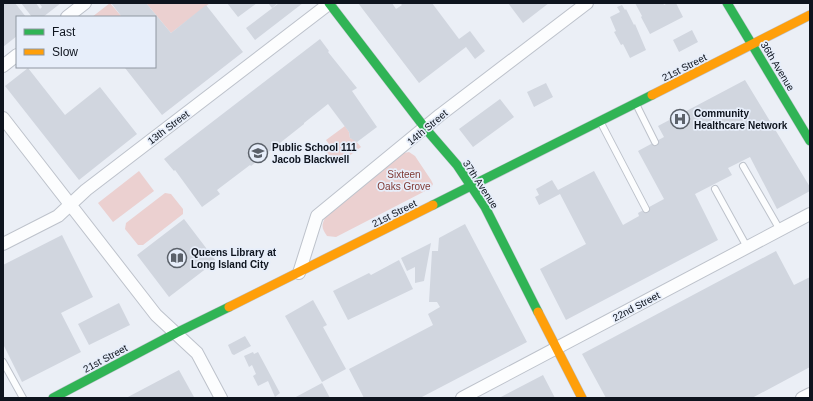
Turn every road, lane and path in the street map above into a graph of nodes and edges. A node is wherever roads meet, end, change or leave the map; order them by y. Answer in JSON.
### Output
{"nodes":[{"id":1,"x":85,"y":3,"type":"edge"},
{"id":2,"x":329,"y":3,"type":"edge"},
{"id":3,"x":587,"y":3,"type":"edge"},
{"id":4,"x":727,"y":3,"type":"edge"},
{"id":5,"x":810,"y":15,"type":"edge"},
{"id":6,"x":68,"y":16,"type":"edge"},
{"id":7,"x":752,"y":45,"type":"junction"},
{"id":8,"x":16,"y":56,"type":"edge"},
{"id":9,"x":3,"y":66,"type":"edge"},
{"id":10,"x":636,"y":104,"type":"junction"},
{"id":11,"x":3,"y":118,"type":"edge"},
{"id":12,"x":600,"y":122,"type":"junction"},
{"id":13,"x":425,"y":128,"type":"junction"},
{"id":14,"x":810,"y":140,"type":"edge"},
{"id":15,"x":655,"y":142,"type":"dead end"},
{"id":16,"x":743,"y":166,"type":"dead end"},
{"id":17,"x":471,"y":186,"type":"junction"},
{"id":18,"x":715,"y":189,"type":"dead end"},
{"id":19,"x":70,"y":205,"type":"junction"},
{"id":20,"x":646,"y":209,"type":"dead end"},
{"id":21,"x":810,"y":214,"type":"edge"},
{"id":22,"x":780,"y":230,"type":"junction"},
{"id":23,"x":3,"y":244,"type":"edge"},
{"id":24,"x":747,"y":247,"type":"junction"},
{"id":25,"x":299,"y":273,"type":"junction"},
{"id":26,"x":176,"y":334,"type":"junction"},
{"id":27,"x":556,"y":348,"type":"junction"},
{"id":28,"x":3,"y":362,"type":"edge"},
{"id":29,"x":810,"y":394,"type":"edge"},
{"id":30,"x":23,"y":398,"type":"edge"},
{"id":31,"x":52,"y":398,"type":"edge"},
{"id":32,"x":221,"y":398,"type":"edge"},
{"id":33,"x":462,"y":398,"type":"edge"},
{"id":34,"x":582,"y":398,"type":"edge"},
{"id":35,"x":802,"y":398,"type":"edge"}],
"edges":[{"from":1,"to":6,"type":"street"},
{"from":2,"to":13,"type":"main road","name":"37th Avenue"},
{"from":2,"to":19,"type":"street","name":"13th Street"},
{"from":3,"to":13,"type":"street","name":"14th Street"},
{"from":4,"to":7,"type":"main road","name":"36th Avenue"},
{"from":5,"to":7,"type":"main road","name":"21st Street"},
{"from":7,"to":10,"type":"main road","name":"21st Street"},
{"from":7,"to":14,"type":"main road","name":"36th Avenue"},
{"from":8,"to":9,"type":"street"},
{"from":10,"to":12,"type":"main road","name":"21st Street"},
{"from":10,"to":15,"type":"lane"},
{"from":11,"to":19,"type":"street"},
{"from":12,"to":17,"type":"main road","name":"21st Street"},
{"from":12,"to":20,"type":"lane"},
{"from":13,"to":17,"type":"main road","name":"37th Avenue"},
{"from":13,"to":25,"type":"street","name":"14th Street"},
{"from":16,"to":22,"type":"lane"},
{"from":17,"to":25,"type":"main road","name":"21st Street"},
{"from":17,"to":27,"type":"main road","name":"37th Avenue"},
{"from":18,"to":24,"type":"lane"},
{"from":19,"to":23,"type":"street","name":"13th Street"},
{"from":19,"to":26,"type":"street"},
{"from":21,"to":22,"type":"street","name":"22nd Street"},
{"from":22,"to":24,"type":"street","name":"22nd Street"},
{"from":24,"to":27,"type":"street","name":"22nd Street"},
{"from":25,"to":26,"type":"main road","name":"21st Street"},
{"from":26,"to":31,"type":"main road","name":"21st Street"},
{"from":26,"to":32,"type":"street"},
{"from":27,"to":33,"type":"street","name":"22nd Street"},
{"from":27,"to":34,"type":"main road","name":"37th Avenue"},
{"from":28,"to":30,"type":"lane"},
{"from":29,"to":35,"type":"street"}]}
